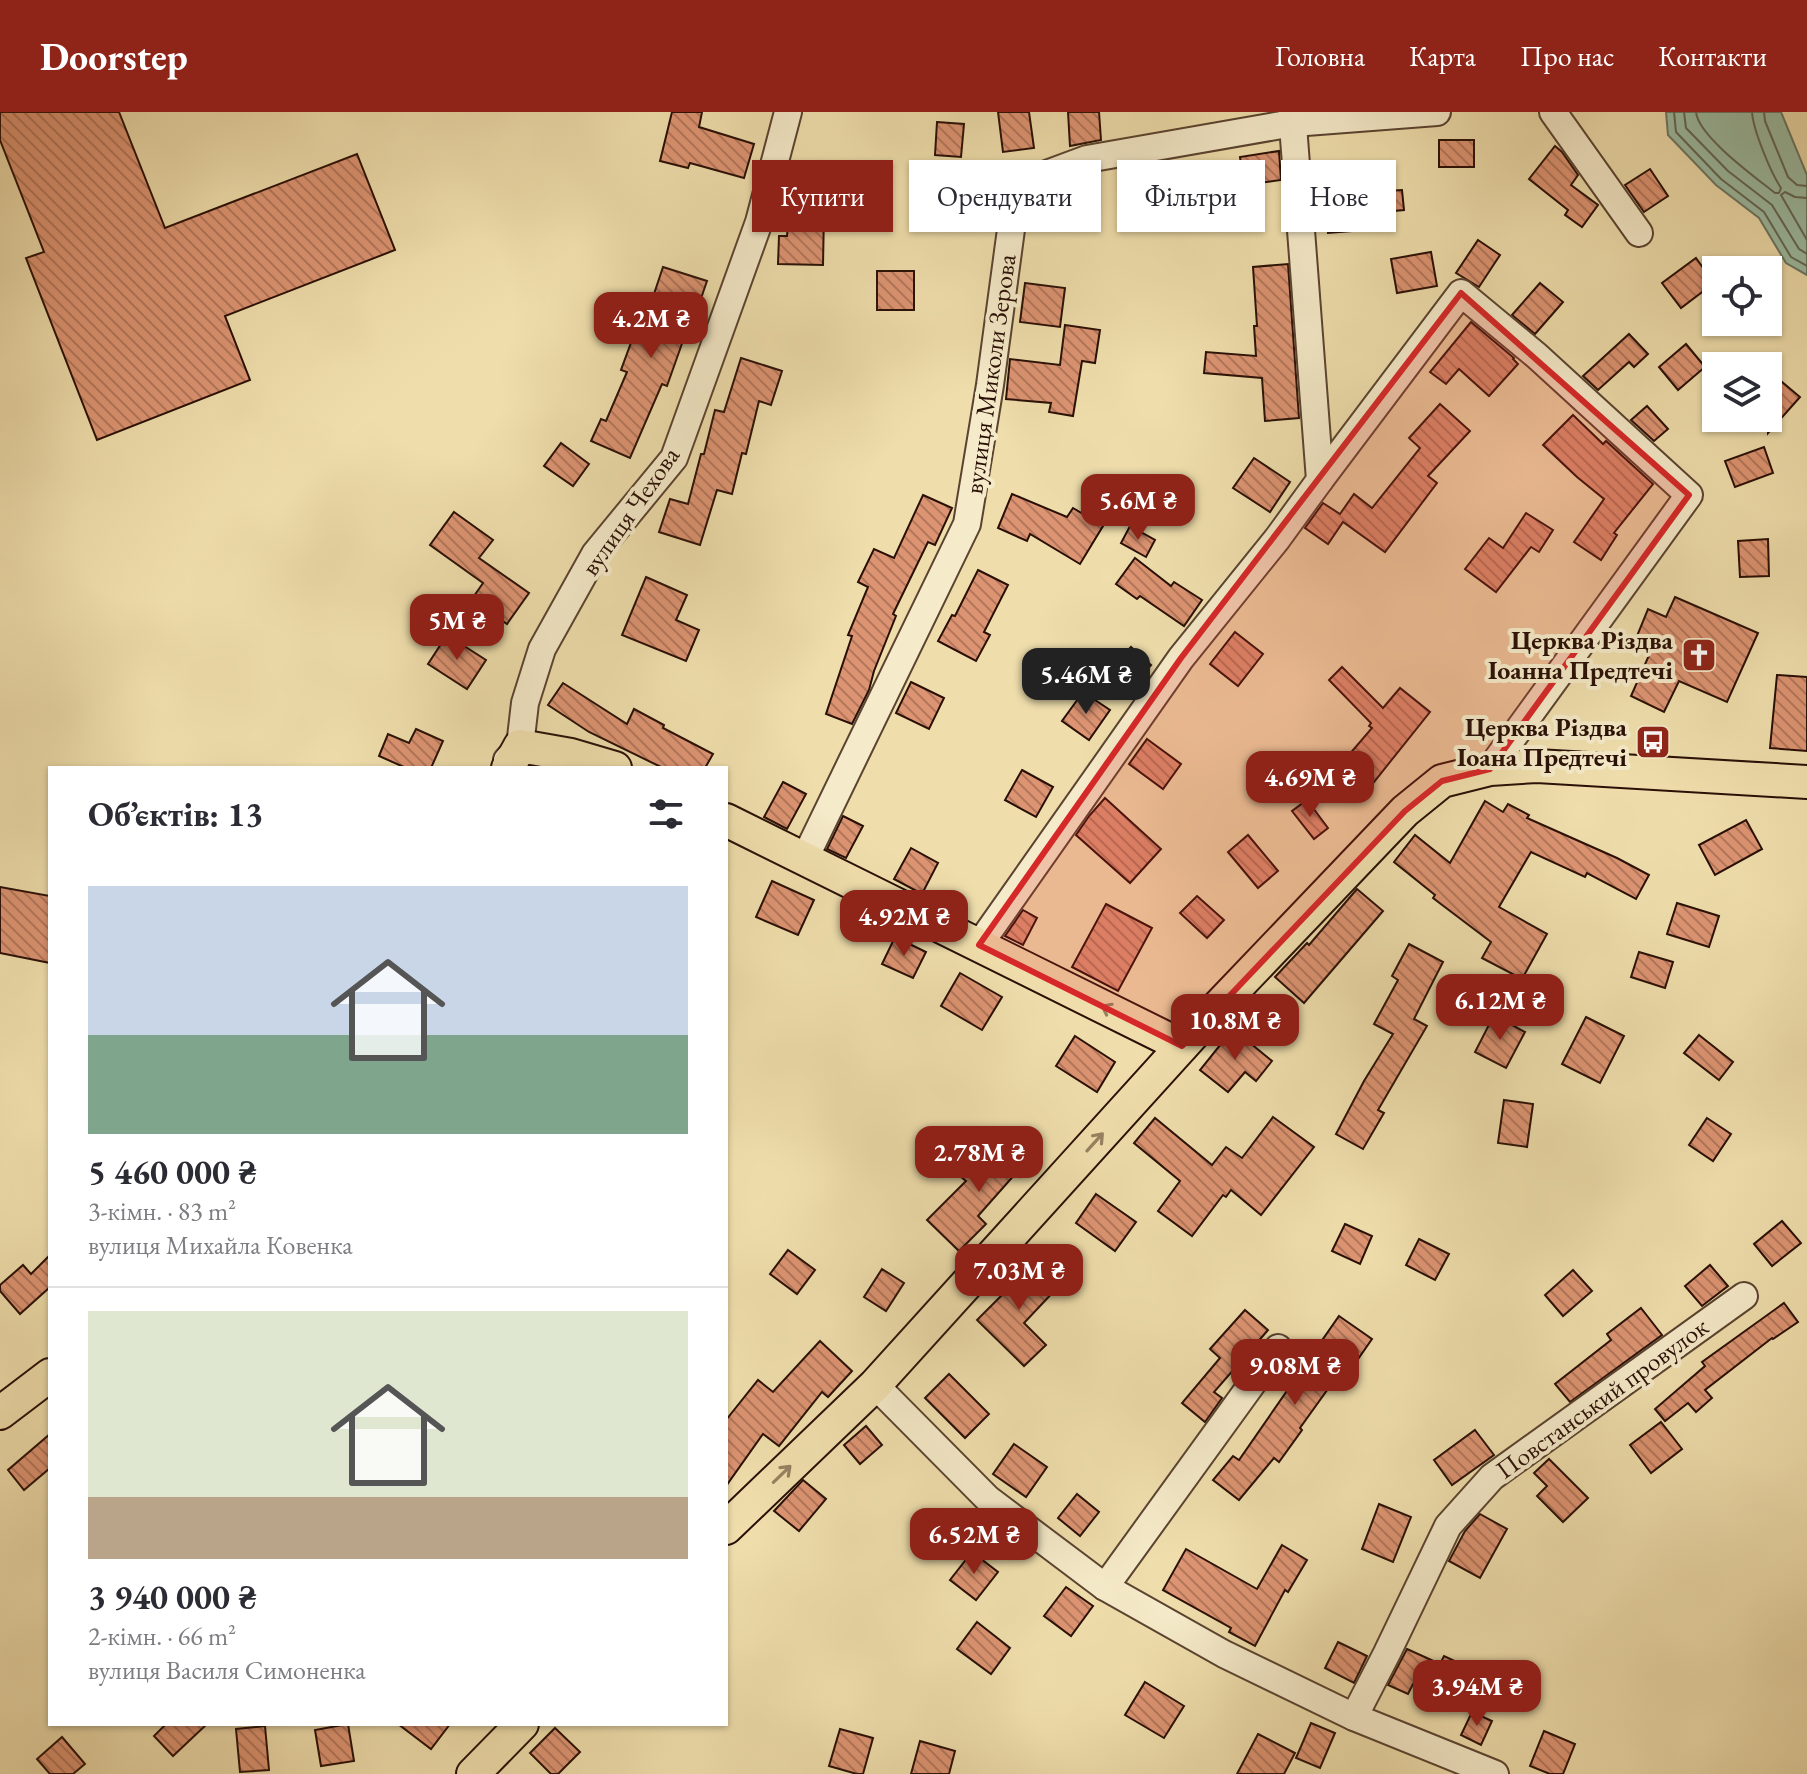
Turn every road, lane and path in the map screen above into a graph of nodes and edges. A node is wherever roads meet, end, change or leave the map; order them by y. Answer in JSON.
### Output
{"nodes":[{"id":1,"x":788,"y":112,"type":"edge"},
{"id":2,"x":1437,"y":112,"type":"edge"},
{"id":3,"x":1553,"y":112,"type":"edge"},
{"id":4,"x":1292,"y":117,"type":"edge"},
{"id":5,"x":1639,"y":233,"type":"dead end"},
{"id":6,"x":1320,"y":480,"type":"junction"},
{"id":7,"x":509,"y":761,"type":"edge"},
{"id":8,"x":608,"y":766,"type":"edge"},
{"id":9,"x":1490,"y":769,"type":"junction"},
{"id":10,"x":1807,"y":782,"type":"edge"},
{"id":11,"x":728,"y":821,"type":"edge"},
{"id":12,"x":805,"y":858,"type":"junction"},
{"id":13,"x":979,"y":945,"type":"junction"},
{"id":14,"x":1182,"y":1046,"type":"junction"},
{"id":15,"x":1744,"y":1296,"type":"dead end"},
{"id":16,"x":1278,"y":1348,"type":"dead end"},
{"id":17,"x":45,"y":1373,"type":"edge"},
{"id":18,"x":875,"y":1385,"type":"junction"},
{"id":19,"x":0,"y":1391,"type":"edge"},
{"id":20,"x":0,"y":1413,"type":"edge"},
{"id":21,"x":728,"y":1526,"type":"edge"},
{"id":22,"x":1105,"y":1587,"type":"junction"},
{"id":23,"x":1354,"y":1717,"type":"junction"},
{"id":24,"x":520,"y":1726,"type":"edge"},
{"id":25,"x":473,"y":1774,"type":"edge"},
{"id":26,"x":1495,"y":1774,"type":"edge"}],
"edges":[{"from":1,"to":7,"type":"street","name":"вулиця Чехова"},
{"from":2,"to":4,"type":"street","name":"вулиця Миколи Зерова"},
{"from":3,"to":5,"type":"street"},
{"from":4,"to":6,"type":"street"},
{"from":4,"to":12,"type":"street","name":"вулиця Миколи Зерова"},
{"from":6,"to":9,"type":"street"},
{"from":6,"to":13,"type":"street"},
{"from":7,"to":8,"type":"main road"},
{"from":9,"to":10,"type":"main road"},
{"from":9,"to":14,"type":"main road"},
{"from":11,"to":12,"type":"main road"},
{"from":12,"to":13,"type":"main road"},
{"from":14,"to":13,"type":"main road","one_way":true},
{"from":18,"to":14,"type":"main road","one_way":true},
{"from":15,"to":23,"type":"street","name":"Повстанський провулок"},
{"from":16,"to":22,"type":"street"},
{"from":17,"to":19,"type":"street"},
{"from":17,"to":20,"type":"main road"},
{"from":21,"to":18,"type":"main road","one_way":true},
{"from":18,"to":22,"type":"street"},
{"from":22,"to":23,"type":"street"},
{"from":23,"to":26,"type":"street"},
{"from":24,"to":25,"type":"main road"}]}
